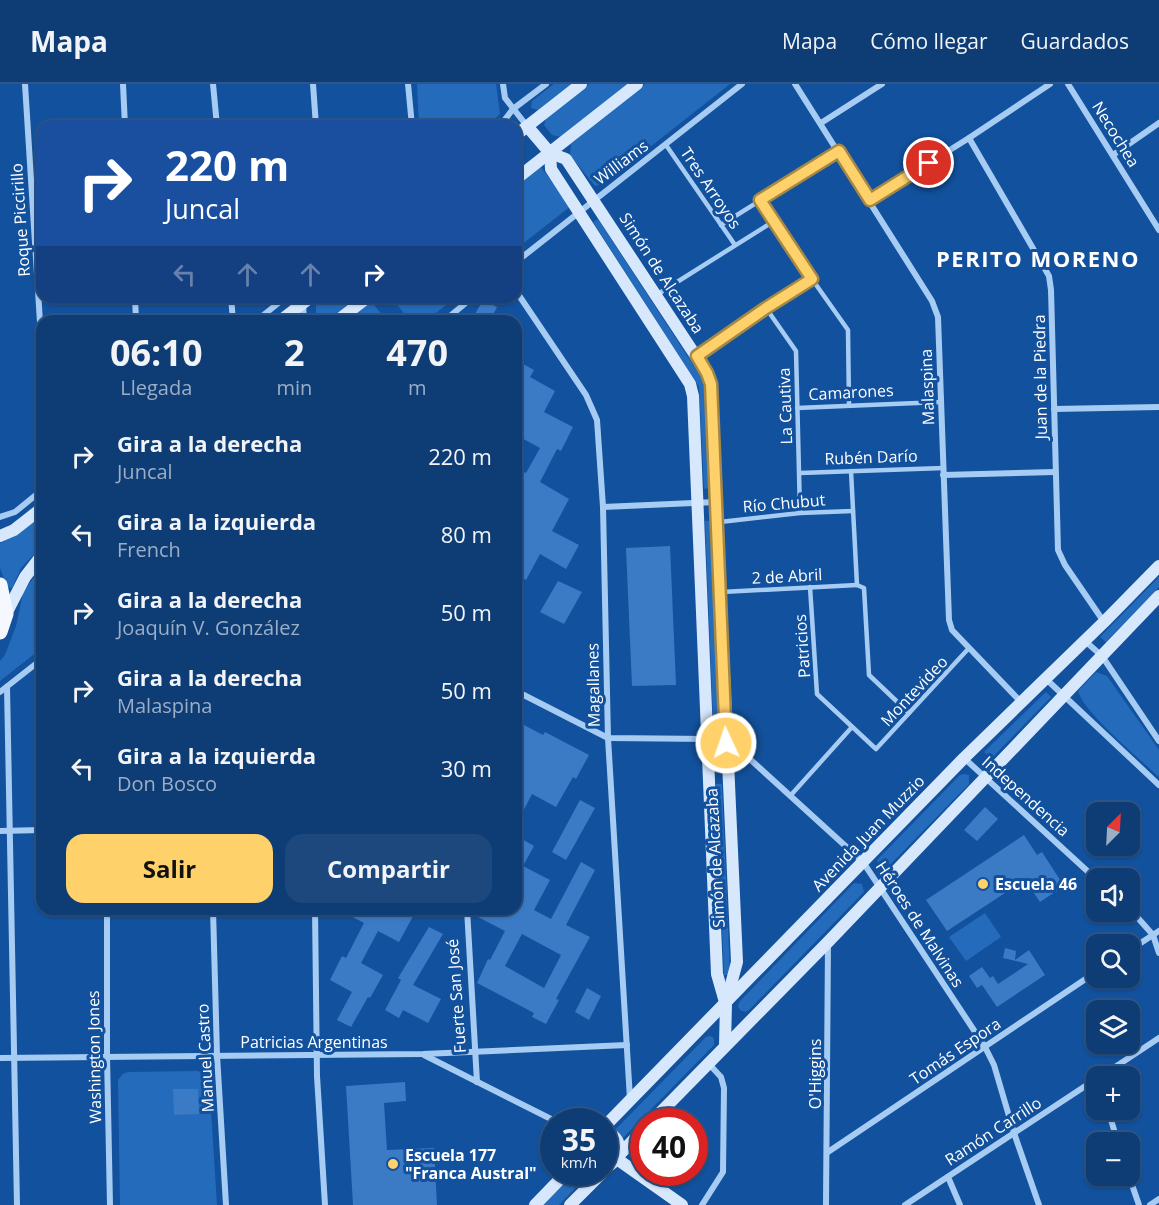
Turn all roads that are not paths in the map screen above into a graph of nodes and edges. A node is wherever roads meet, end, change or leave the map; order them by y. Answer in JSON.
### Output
{"nodes":[{"id":1,"x":25,"y":84,"type":"edge"},
{"id":2,"x":123,"y":84,"type":"edge"},
{"id":3,"x":213,"y":84,"type":"edge"},
{"id":4,"x":313,"y":84,"type":"edge"},
{"id":5,"x":408,"y":84,"type":"edge"},
{"id":6,"x":503,"y":84,"type":"edge"},
{"id":7,"x":546,"y":84,"type":"edge"},
{"id":8,"x":581,"y":84,"type":"edge"},
{"id":9,"x":637,"y":84,"type":"edge"},
{"id":10,"x":742,"y":84,"type":"edge"},
{"id":11,"x":795,"y":84,"type":"edge"},
{"id":12,"x":882,"y":84,"type":"edge"},
{"id":13,"x":1050,"y":84,"type":"edge"},
{"id":14,"x":1068,"y":84,"type":"edge"},
{"id":15,"x":513,"y":109,"type":"junction"},
{"id":16,"x":125,"y":120,"type":"edge"},
{"id":17,"x":216,"y":120,"type":"edge"},
{"id":18,"x":316,"y":120,"type":"edge"},
{"id":19,"x":411,"y":120,"type":"edge"},
{"id":20,"x":505,"y":120,"type":"edge"},
{"id":21,"x":821,"y":123,"type":"junction"},
{"id":22,"x":1159,"y":123,"type":"edge"},
{"id":23,"x":528,"y":126,"type":"junction"},
{"id":24,"x":522,"y":130,"type":"edge"},
{"id":25,"x":969,"y":138,"type":"junction"},
{"id":26,"x":666,"y":145,"type":"junction"},
{"id":27,"x":839,"y":151,"type":"junction"},
{"id":28,"x":550,"y":153,"type":"junction"},
{"id":29,"x":1113,"y":155,"type":"junction"},
{"id":30,"x":522,"y":174,"type":"edge"},
{"id":31,"x":594,"y":200,"type":"junction"},
{"id":32,"x":760,"y":200,"type":"junction"},
{"id":33,"x":870,"y":200,"type":"junction"},
{"id":34,"x":578,"y":211,"type":"junction"},
{"id":35,"x":774,"y":221,"type":"junction"},
{"id":36,"x":721,"y":225,"type":"junction"},
{"id":37,"x":1159,"y":230,"type":"edge"},
{"id":38,"x":735,"y":245,"type":"junction"},
{"id":39,"x":522,"y":257,"type":"edge"},
{"id":40,"x":36,"y":259,"type":"edge"},
{"id":41,"x":812,"y":279,"type":"junction"},
{"id":42,"x":656,"y":296,"type":"junction"},
{"id":43,"x":522,"y":300,"type":"edge"},
{"id":44,"x":278,"y":303,"type":"edge"},
{"id":45,"x":300,"y":303,"type":"edge"},
{"id":46,"x":360,"y":303,"type":"edge"},
{"id":47,"x":466,"y":303,"type":"edge"},
{"id":48,"x":766,"y":308,"type":"junction"},
{"id":49,"x":264,"y":315,"type":"edge"},
{"id":50,"x":287,"y":315,"type":"edge"},
{"id":51,"x":345,"y":315,"type":"edge"},
{"id":52,"x":451,"y":315,"type":"edge"},
{"id":53,"x":697,"y":356,"type":"junction"},
{"id":54,"x":941,"y":402,"type":"junction"},
{"id":55,"x":849,"y":405,"type":"junction"},
{"id":56,"x":1159,"y":407,"type":"edge"},
{"id":57,"x":797,"y":408,"type":"junction"},
{"id":58,"x":1054,"y":409,"type":"junction"},
{"id":59,"x":851,"y":471,"type":"junction"},
{"id":60,"x":944,"y":471,"type":"junction"},
{"id":61,"x":1055,"y":472,"type":"junction"},
{"id":62,"x":800,"y":473,"type":"junction"},
{"id":63,"x":36,"y":495,"type":"edge"},
{"id":64,"x":716,"y":502,"type":"junction"},
{"id":65,"x":697,"y":503,"type":"junction"},
{"id":66,"x":603,"y":507,"type":"junction"},
{"id":67,"x":853,"y":511,"type":"junction"},
{"id":68,"x":36,"y":513,"type":"edge"},
{"id":69,"x":800,"y":513,"type":"junction"},
{"id":70,"x":0,"y":517,"type":"edge"},
{"id":71,"x":717,"y":522,"type":"junction"},
{"id":72,"x":0,"y":536,"type":"edge"},
{"id":73,"x":36,"y":560,"type":"edge"},
{"id":74,"x":1159,"y":566,"type":"edge"},
{"id":75,"x":0,"y":585,"type":"edge"},
{"id":76,"x":857,"y":585,"type":"junction"},
{"id":77,"x":810,"y":587,"type":"junction"},
{"id":78,"x":719,"y":592,"type":"junction"},
{"id":79,"x":1159,"y":596,"type":"edge"},
{"id":80,"x":6,"y":614,"type":"junction"},
{"id":81,"x":1104,"y":622,"type":"junction"},
{"id":82,"x":0,"y":632,"type":"edge"},
{"id":83,"x":1085,"y":641,"type":"junction"},
{"id":84,"x":969,"y":648,"type":"junction"},
{"id":85,"x":1101,"y":656,"type":"junction"},
{"id":86,"x":36,"y":664,"type":"edge"},
{"id":87,"x":1046,"y":678,"type":"junction"},
{"id":88,"x":7,"y":687,"type":"junction"},
{"id":89,"x":0,"y":692,"type":"edge"},
{"id":90,"x":523,"y":695,"type":"edge"},
{"id":91,"x":1063,"y":695,"type":"junction"},
{"id":92,"x":1021,"y":702,"type":"junction"},
{"id":93,"x":909,"y":713,"type":"junction"},
{"id":94,"x":852,"y":727,"type":"junction"},
{"id":95,"x":608,"y":738,"type":"junction"},
{"id":96,"x":708,"y":739,"type":"junction"},
{"id":97,"x":1159,"y":741,"type":"edge"},
{"id":98,"x":726,"y":743,"type":"junction"},
{"id":99,"x":876,"y":749,"type":"joint"},
{"id":100,"x":964,"y":758,"type":"junction"},
{"id":101,"x":986,"y":779,"type":"junction"},
{"id":102,"x":1159,"y":785,"type":"edge"},
{"id":103,"x":791,"y":795,"type":"junction"},
{"id":104,"x":11,"y":830,"type":"junction"},
{"id":105,"x":36,"y":830,"type":"edge"},
{"id":106,"x":0,"y":831,"type":"edge"},
{"id":107,"x":863,"y":862,"type":"junction"},
{"id":108,"x":1086,"y":870,"type":"edge"},
{"id":109,"x":881,"y":888,"type":"junction"},
{"id":110,"x":107,"y":915,"type":"edge"},
{"id":111,"x":213,"y":915,"type":"edge"},
{"id":112,"x":315,"y":915,"type":"edge"},
{"id":113,"x":467,"y":915,"type":"edge"},
{"id":114,"x":1140,"y":918,"type":"edge"},
{"id":115,"x":1156,"y":933,"type":"edge"},
{"id":116,"x":828,"y":942,"type":"junction"},
{"id":117,"x":1140,"y":943,"type":"edge"},
{"id":118,"x":1159,"y":953,"type":"edge"},
{"id":119,"x":1086,"y":979,"type":"edge"},
{"id":120,"x":726,"y":1003,"type":"junction"},
{"id":121,"x":1159,"y":1038,"type":"edge"},
{"id":122,"x":725,"y":1045,"type":"junction"},
{"id":123,"x":627,"y":1046,"type":"junction"},
{"id":124,"x":985,"y":1047,"type":"junction"},
{"id":125,"x":476,"y":1052,"type":"junction"},
{"id":126,"x":423,"y":1054,"type":"junction"},
{"id":127,"x":217,"y":1055,"type":"junction"},
{"id":128,"x":107,"y":1056,"type":"junction"},
{"id":129,"x":317,"y":1056,"type":"junction"},
{"id":130,"x":0,"y":1058,"type":"edge"},
{"id":131,"x":14,"y":1058,"type":"junction"},
{"id":132,"x":708,"y":1063,"type":"junction"},
{"id":133,"x":1116,"y":1066,"type":"edge"},
{"id":134,"x":477,"y":1082,"type":"junction"},
{"id":135,"x":1086,"y":1086,"type":"edge"},
{"id":136,"x":630,"y":1102,"type":"junction"},
{"id":137,"x":665,"y":1108,"type":"edge"},
{"id":138,"x":540,"y":1114,"type":"edge"},
{"id":139,"x":618,"y":1114,"type":"edge"},
{"id":140,"x":1014,"y":1133,"type":"junction"},
{"id":141,"x":630,"y":1143,"type":"edge"},
{"id":142,"x":828,"y":1152,"type":"junction"},
{"id":143,"x":618,"y":1156,"type":"edge"},
{"id":144,"x":618,"y":1170,"type":"edge"},
{"id":145,"x":948,"y":1177,"type":"junction"},
{"id":146,"x":553,"y":1186,"type":"edge"},
{"id":147,"x":589,"y":1186,"type":"edge"},
{"id":148,"x":1132,"y":1186,"type":"edge"},
{"id":149,"x":1159,"y":1199,"type":"edge"},
{"id":150,"x":17,"y":1205,"type":"edge"},
{"id":151,"x":110,"y":1205,"type":"edge"},
{"id":152,"x":226,"y":1205,"type":"edge"},
{"id":153,"x":325,"y":1205,"type":"edge"},
{"id":154,"x":535,"y":1205,"type":"edge"},
{"id":155,"x":570,"y":1205,"type":"edge"},
{"id":156,"x":682,"y":1205,"type":"edge"},
{"id":157,"x":702,"y":1205,"type":"edge"},
{"id":158,"x":826,"y":1205,"type":"edge"},
{"id":159,"x":905,"y":1205,"type":"edge"},
{"id":160,"x":960,"y":1205,"type":"edge"},
{"id":161,"x":1040,"y":1205,"type":"edge"},
{"id":162,"x":1138,"y":1205,"type":"edge"},
{"id":163,"x":1150,"y":1205,"type":"edge"}],
"edges":[{"from":1,"to":40,"type":"street","name":"Roque Piccirillo"},
{"from":2,"to":16,"type":"street"},
{"from":3,"to":17,"type":"street"},
{"from":4,"to":18,"type":"street"},
{"from":5,"to":19,"type":"street"},
{"from":6,"to":15,"type":"street","name":"Simón de Alcazaba"},
{"from":7,"to":15,"type":"street"},
{"from":8,"to":23,"type":"street"},
{"from":9,"to":28,"type":"street"},
{"from":10,"to":26,"type":"street","name":"Williams"},
{"from":11,"to":21,"type":"street","name":"Malaspina"},
{"from":12,"to":21,"type":"street"},
{"from":13,"to":25,"type":"street"},
{"from":14,"to":29,"type":"street","name":"Necochea"},
{"from":15,"to":20,"type":"street"},
{"from":15,"to":23,"type":"street","name":"Simón de Alcazaba"},
{"from":21,"to":27,"type":"street","name":"Malaspina"},
{"from":22,"to":29,"type":"street"},
{"from":23,"to":24,"type":"street"},
{"from":23,"to":28,"type":"street","name":"Simón de Alcazaba"},
{"from":25,"to":33,"type":"street"},
{"from":25,"to":58,"type":"street","name":"Juan de la Piedra"},
{"from":26,"to":31,"type":"street","name":"Williams"},
{"from":26,"to":36,"type":"lane","name":"Tres Arroyos"},
{"from":27,"to":32,"type":"lane"},
{"from":27,"to":33,"type":"street","name":"Malaspina"},
{"from":28,"to":30,"type":"street"},
{"from":28,"to":31,"type":"street","name":"Simón de Alcazaba"},
{"from":28,"to":34,"type":"street","name":"Simón de Alcazaba"},
{"from":29,"to":37,"type":"street","name":"Necochea"},
{"from":31,"to":34,"type":"street","name":"Williams"},
{"from":31,"to":42,"type":"street","name":"Simón de Alcazaba"},
{"from":32,"to":35,"type":"lane"},
{"from":32,"to":36,"type":"lane"},
{"from":33,"to":54,"type":"street","name":"Malaspina"},
{"from":34,"to":39,"type":"street","name":"Williams"},
{"from":34,"to":65,"type":"street","name":"Simón de Alcazaba"},
{"from":35,"to":38,"type":"lane"},
{"from":35,"to":41,"type":"lane"},
{"from":36,"to":38,"type":"lane","name":"Tres Arroyos"},
{"from":38,"to":42,"type":"lane"},
{"from":41,"to":48,"type":"lane"},
{"from":41,"to":55,"type":"lane"},
{"from":42,"to":53,"type":"street","name":"Simón de Alcazaba"},
{"from":43,"to":66,"type":"street","name":"Magallanes"},
{"from":44,"to":49,"type":"street"},
{"from":45,"to":50,"type":"street"},
{"from":46,"to":51,"type":"street"},
{"from":47,"to":52,"type":"street"},
{"from":48,"to":53,"type":"lane"},
{"from":48,"to":57,"type":"lane","name":"La Cautiva"},
{"from":53,"to":64,"type":"street","name":"Simón de Alcazaba"},
{"from":54,"to":55,"type":"lane","name":"Camarones"},
{"from":54,"to":60,"type":"street","name":"Malaspina"},
{"from":55,"to":57,"type":"lane","name":"Camarones"},
{"from":56,"to":58,"type":"street"},
{"from":57,"to":62,"type":"lane","name":"La Cautiva"},
{"from":58,"to":61,"type":"street","name":"Juan de la Piedra"},
{"from":59,"to":60,"type":"lane","name":"Rubén Darío"},
{"from":59,"to":62,"type":"lane","name":"Rubén Darío"},
{"from":59,"to":67,"type":"lane"},
{"from":60,"to":61,"type":"street","name":"Rubén Darío"},
{"from":60,"to":84,"type":"street","name":"Malaspina"},
{"from":61,"to":81,"type":"street","name":"Juan de la Piedra"},
{"from":62,"to":69,"type":"lane","name":"La Cautiva"},
{"from":63,"to":70,"type":"street"},
{"from":64,"to":65,"type":"street"},
{"from":64,"to":71,"type":"street","name":"Simón de Alcazaba"},
{"from":65,"to":66,"type":"street"},
{"from":65,"to":96,"type":"street","name":"Simón de Alcazaba"},
{"from":66,"to":95,"type":"street","name":"Magallanes"},
{"from":67,"to":69,"type":"lane","name":"Río Chubut"},
{"from":67,"to":76,"type":"lane"},
{"from":68,"to":72,"type":"street"},
{"from":69,"to":71,"type":"lane","name":"Río Chubut"},
{"from":71,"to":78,"type":"street","name":"Simón de Alcazaba"},
{"from":73,"to":80,"type":"street"},
{"from":74,"to":81,"type":"street","name":"Avenida Juan Muzzio"},
{"from":75,"to":80,"type":"main road"},
{"from":76,"to":77,"type":"lane","name":"2 de Abril"},
{"from":76,"to":93,"type":"lane"},
{"from":77,"to":78,"type":"lane","name":"2 de Abril"},
{"from":77,"to":94,"type":"lane","name":"Patricios"},
{"from":78,"to":98,"type":"street","name":"Simón de Alcazaba"},
{"from":79,"to":85,"type":"street"},
{"from":80,"to":82,"type":"main road"},
{"from":81,"to":83,"type":"street","name":"Avenida Juan Muzzio"},
{"from":83,"to":85,"type":"street"},
{"from":83,"to":87,"type":"street","name":"Avenida Juan Muzzio"},
{"from":84,"to":92,"type":"street","name":"Malaspina"},
{"from":84,"to":93,"type":"lane","name":"Montevideo"},
{"from":85,"to":91,"type":"street"},
{"from":85,"to":97,"type":"street"},
{"from":86,"to":88,"type":"street"},
{"from":87,"to":91,"type":"street"},
{"from":87,"to":92,"type":"street","name":"Avenida Juan Muzzio"},
{"from":88,"to":89,"type":"street"},
{"from":88,"to":104,"type":"street"},
{"from":90,"to":95,"type":"street","name":"Héroes de Malvinas"},
{"from":91,"to":101,"type":"street"},
{"from":91,"to":102,"type":"street"},
{"from":92,"to":100,"type":"street","name":"Avenida Juan Muzzio"},
{"from":93,"to":99,"type":"lane","name":"Montevideo"},
{"from":94,"to":99,"type":"lane","name":"Patricios"},
{"from":94,"to":103,"type":"lane"},
{"from":95,"to":96,"type":"street","name":"Héroes de Malvinas"},
{"from":95,"to":123,"type":"street","name":"Magallanes"},
{"from":96,"to":98,"type":"street","name":"Héroes de Malvinas"},
{"from":96,"to":120,"type":"street","name":"Simón de Alcazaba"},
{"from":98,"to":103,"type":"street","name":"Héroes de Malvinas"},
{"from":98,"to":120,"type":"street","name":"Simón de Alcazaba"},
{"from":100,"to":101,"type":"street","name":"Independencia"},
{"from":100,"to":107,"type":"street","name":"Avenida Juan Muzzio"},
{"from":101,"to":108,"type":"street","name":"Independencia"},
{"from":101,"to":109,"type":"street"},
{"from":103,"to":107,"type":"street","name":"Héroes de Malvinas"},
{"from":104,"to":105,"type":"street"},
{"from":104,"to":106,"type":"street"},
{"from":104,"to":131,"type":"street"},
{"from":107,"to":109,"type":"street","name":"Héroes de Malvinas"},
{"from":107,"to":120,"type":"street","name":"Avenida Juan Muzzio"},
{"from":109,"to":116,"type":"street"},
{"from":109,"to":124,"type":"street","name":"Héroes de Malvinas"},
{"from":110,"to":128,"type":"street","name":"Washington Jones"},
{"from":111,"to":127,"type":"street","name":"Manuel Castro"},
{"from":112,"to":129,"type":"street"},
{"from":113,"to":125,"type":"street","name":"Fuerte San José"},
{"from":114,"to":115,"type":"street"},
{"from":115,"to":117,"type":"street"},
{"from":115,"to":118,"type":"street"},
{"from":116,"to":122,"type":"street"},
{"from":116,"to":142,"type":"street","name":"O'Higgins"},
{"from":119,"to":124,"type":"street","name":"Tomás Espora"},
{"from":120,"to":122,"type":"street","name":"Simón de Alcazaba"},
{"from":120,"to":136,"type":"street","name":"Avenida Juan Muzzio"},
{"from":121,"to":133,"type":"street","name":"Ramón Carrillo"},
{"from":122,"to":132,"type":"street"},
{"from":123,"to":125,"type":"street","name":"Patricias Argentinas"},
{"from":123,"to":136,"type":"street","name":"Magallanes"},
{"from":124,"to":140,"type":"street","name":"Héroes de Malvinas"},
{"from":124,"to":142,"type":"street","name":"Tomás Espora"},
{"from":125,"to":126,"type":"street","name":"Patricias Argentinas"},
{"from":125,"to":134,"type":"street","name":"Fuerte San José"},
{"from":126,"to":129,"type":"street","name":"Patricias Argentinas"},
{"from":126,"to":134,"type":"street","name":"Fuerte San José"},
{"from":127,"to":128,"type":"street","name":"Patricias Argentinas"},
{"from":127,"to":129,"type":"street","name":"Patricias Argentinas"},
{"from":127,"to":152,"type":"street","name":"Manuel Castro"},
{"from":128,"to":131,"type":"street","name":"Patricias Argentinas"},
{"from":128,"to":151,"type":"street","name":"Washington Jones"},
{"from":129,"to":153,"type":"street"},
{"from":130,"to":131,"type":"street","name":"Patricias Argentinas"},
{"from":131,"to":150,"type":"street"},
{"from":132,"to":137,"type":"street"},
{"from":132,"to":157,"type":"street"},
{"from":134,"to":138,"type":"street","name":"Fuerte San José"},
{"from":135,"to":140,"type":"street","name":"Ramón Carrillo"},
{"from":136,"to":139,"type":"street","name":"Avenida Juan Muzzio"},
{"from":140,"to":145,"type":"street","name":"Ramón Carrillo"},
{"from":140,"to":161,"type":"street","name":"Héroes de Malvinas"},
{"from":141,"to":143,"type":"street"},
{"from":142,"to":158,"type":"street","name":"O'Higgins"},
{"from":144,"to":156,"type":"street"},
{"from":145,"to":159,"type":"street","name":"Ramón Carrillo"},
{"from":145,"to":160,"type":"street"},
{"from":146,"to":154,"type":"street"},
{"from":147,"to":155,"type":"street"},
{"from":148,"to":162,"type":"street"},
{"from":149,"to":163,"type":"street"}]}
